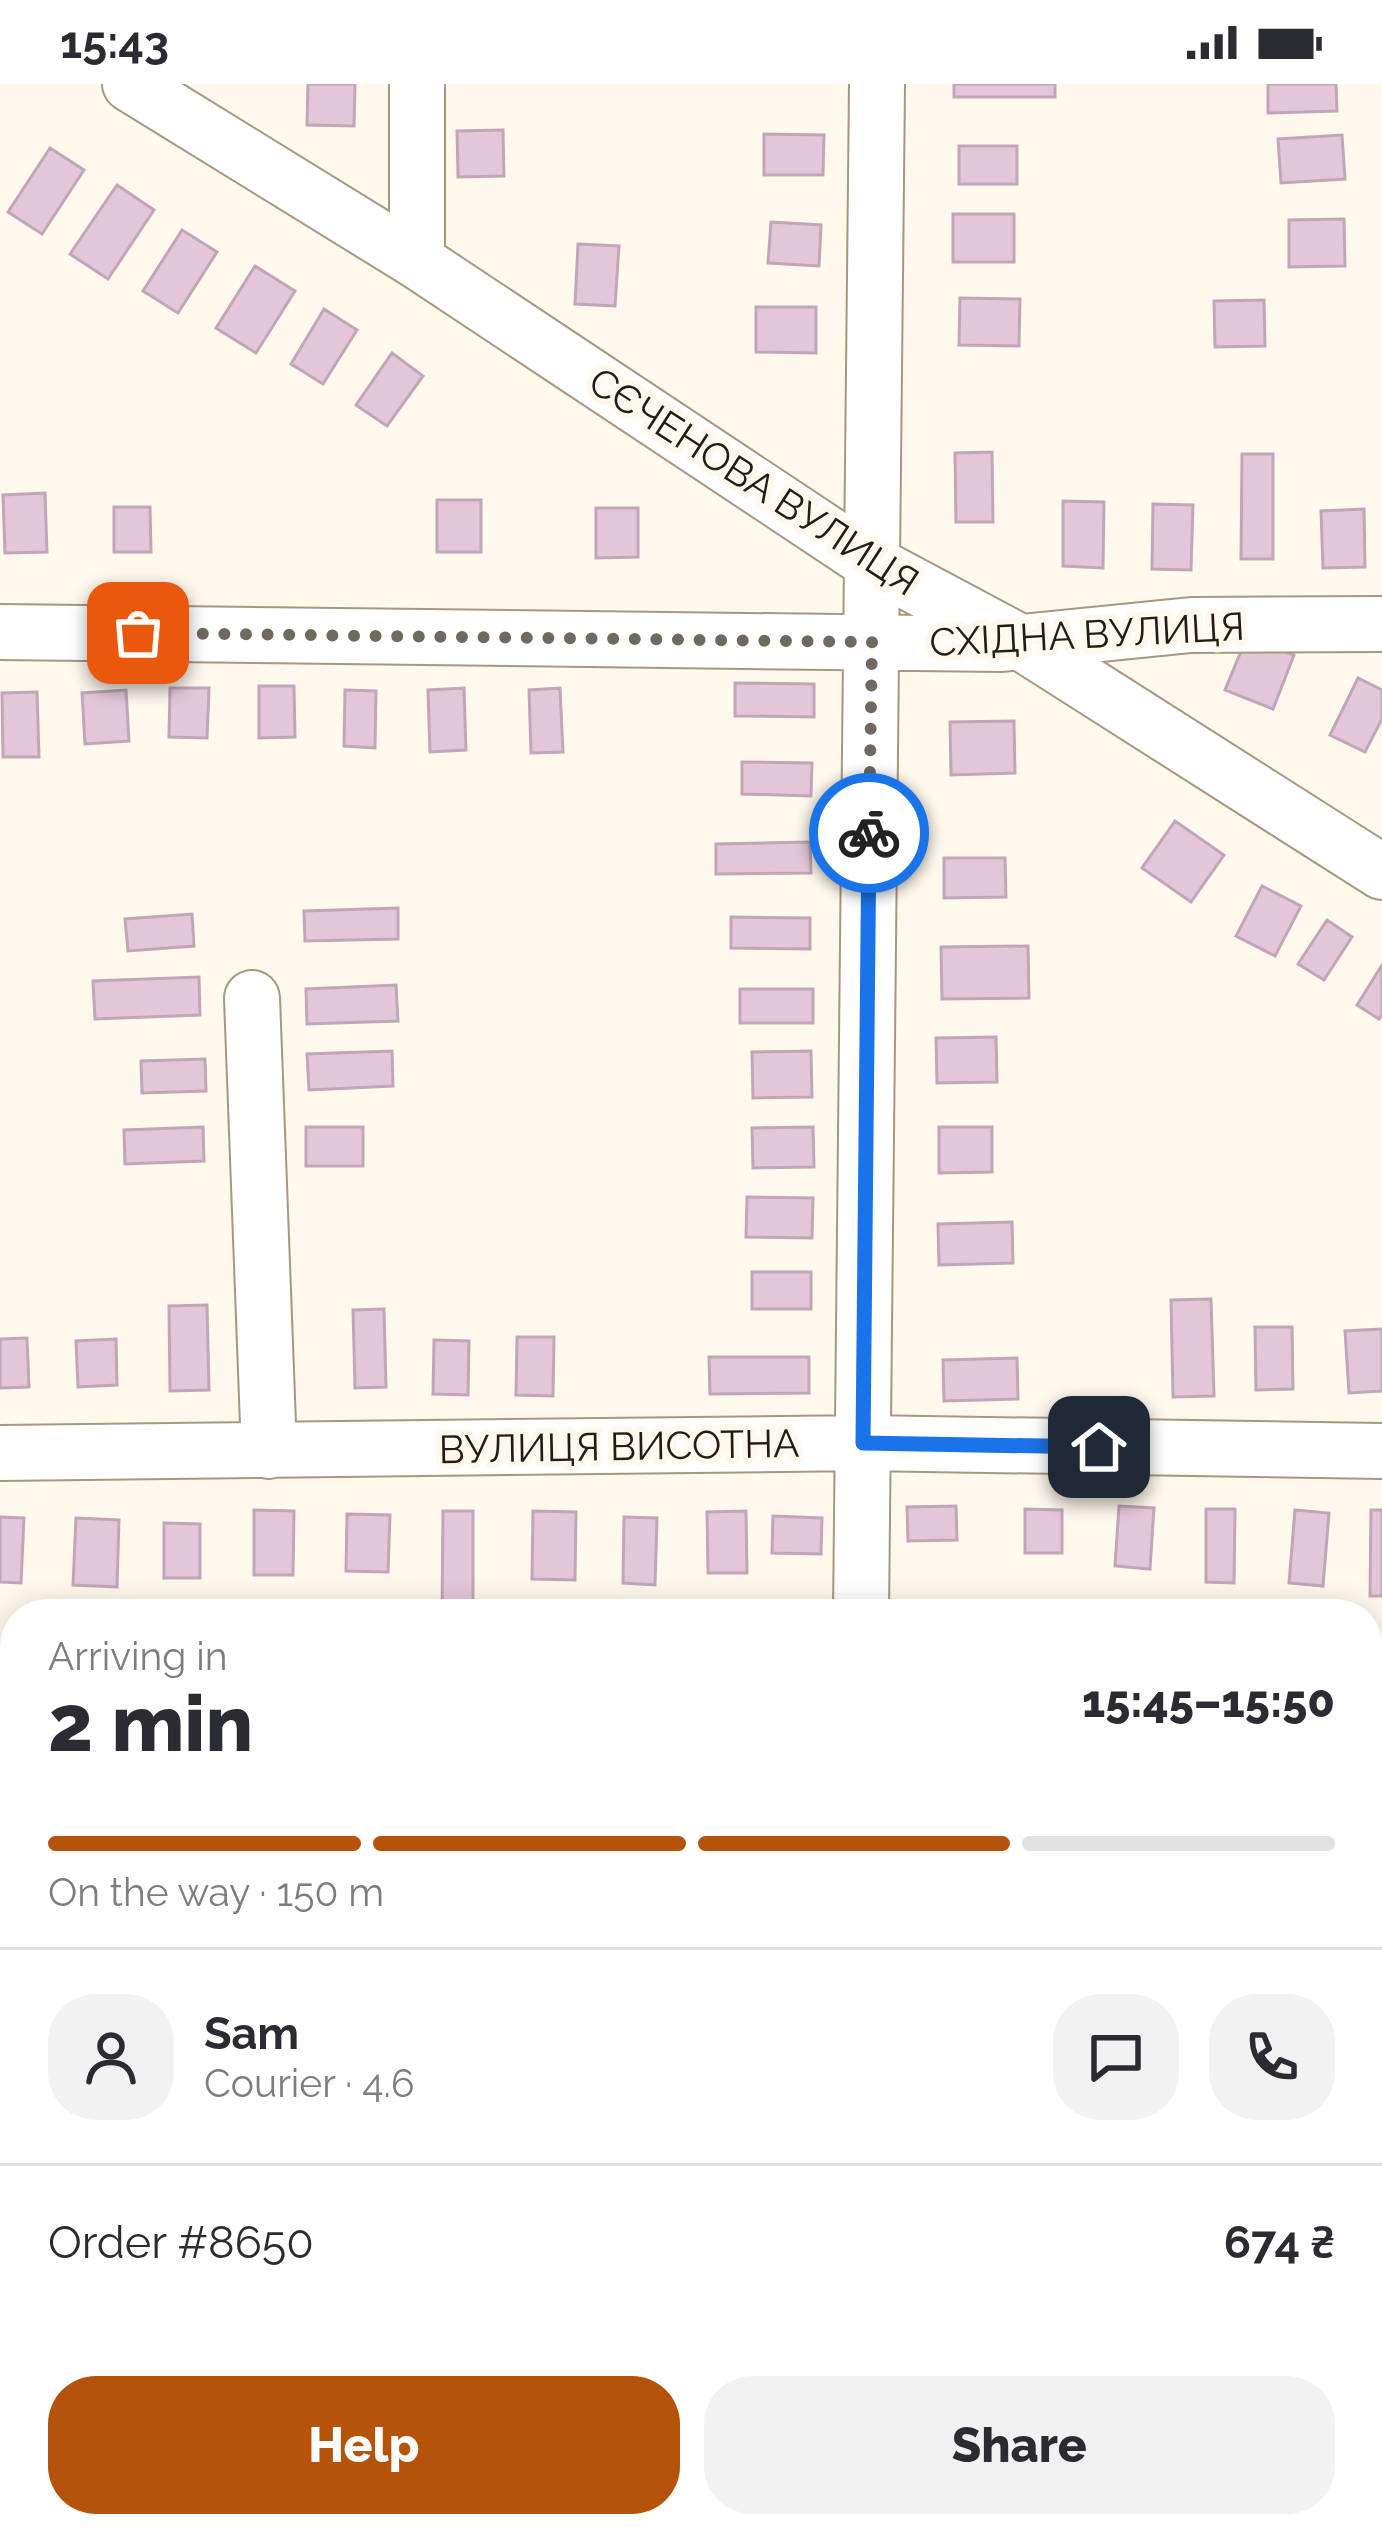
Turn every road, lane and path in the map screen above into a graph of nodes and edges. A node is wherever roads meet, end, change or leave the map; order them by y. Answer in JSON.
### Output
{"nodes":[{"id":1,"x":130,"y":84,"type":"edge"},
{"id":2,"x":417,"y":84,"type":"edge"},
{"id":3,"x":877,"y":84,"type":"edge"},
{"id":4,"x":417,"y":261,"type":"junction"},
{"id":5,"x":872,"y":563,"type":"junction"},
{"id":6,"x":1382,"y":625,"type":"edge"},
{"id":7,"x":0,"y":632,"type":"edge"},
{"id":8,"x":872,"y":642,"type":"junction"},
{"id":9,"x":1022,"y":643,"type":"junction"},
{"id":10,"x":1382,"y":872,"type":"edge"},
{"id":11,"x":252,"y":998,"type":"dead end"},
{"id":12,"x":863,"y":1443,"type":"junction"},
{"id":13,"x":269,"y":1450,"type":"junction"},
{"id":14,"x":1382,"y":1451,"type":"edge"},
{"id":15,"x":0,"y":1453,"type":"edge"},
{"id":16,"x":861,"y":1599,"type":"edge"}],
"edges":[{"from":1,"to":4,"type":"street","name":"СЄЧЕНОВА ВУЛИЦЯ"},
{"from":2,"to":4,"type":"street"},
{"from":3,"to":5,"type":"street"},
{"from":4,"to":5,"type":"street","name":"СЄЧЕНОВА ВУЛИЦЯ"},
{"from":5,"to":8,"type":"street"},
{"from":5,"to":9,"type":"street","name":"СЄЧЕНОВА ВУЛИЦЯ"},
{"from":6,"to":9,"type":"street","name":"СХІДНА ВУЛИЦЯ"},
{"from":7,"to":8,"type":"street","name":"СХІДНА ВУЛИЦЯ"},
{"from":8,"to":9,"type":"street","name":"СХІДНА ВУЛИЦЯ"},
{"from":8,"to":12,"type":"street"},
{"from":9,"to":10,"type":"street","name":"СЄЧЕНОВА ВУЛИЦЯ"},
{"from":11,"to":13,"type":"street"},
{"from":12,"to":13,"type":"street","name":"ВУЛИЦЯ ВИСОТНА"},
{"from":12,"to":14,"type":"street","name":"ВУЛИЦЯ ВИСОТНА"},
{"from":12,"to":16,"type":"street"},
{"from":13,"to":15,"type":"street","name":"ВУЛИЦЯ ВИСОТНА"}]}
